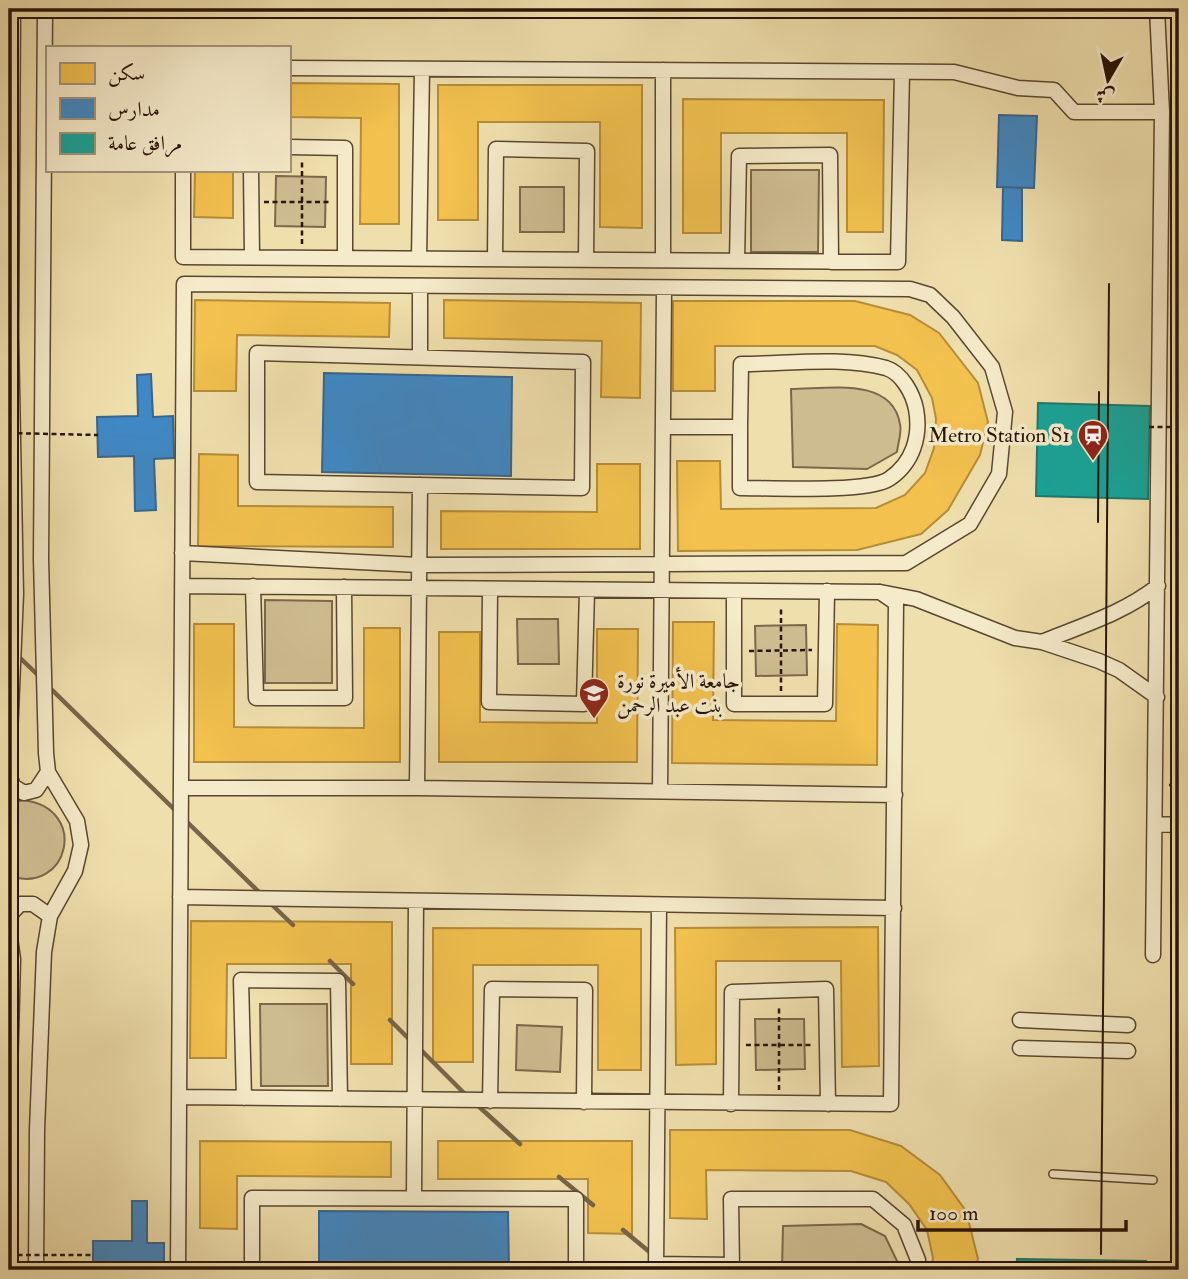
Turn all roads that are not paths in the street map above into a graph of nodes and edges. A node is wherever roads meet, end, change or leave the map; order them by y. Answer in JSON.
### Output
{"nodes":[{"id":1,"x":13,"y":9,"type":"edge"},
{"id":2,"x":45,"y":9,"type":"edge"},
{"id":3,"x":1157,"y":9,"type":"edge"},
{"id":4,"x":290,"y":68,"type":"edge"},
{"id":5,"x":422,"y":69,"type":"junction"},
{"id":6,"x":663,"y":70,"type":"junction"},
{"id":7,"x":902,"y":72,"type":"junction"},
{"id":8,"x":1162,"y":112,"type":"junction"},
{"id":9,"x":295,"y":147,"type":"edge"},
{"id":10,"x":183,"y":172,"type":"edge"},
{"id":11,"x":251,"y":172,"type":"edge"},
{"id":12,"x":252,"y":257,"type":"junction"},
{"id":13,"x":345,"y":258,"type":"junction"},
{"id":14,"x":419,"y":258,"type":"junction"},
{"id":15,"x":495,"y":259,"type":"junction"},
{"id":16,"x":586,"y":260,"type":"junction"},
{"id":17,"x":663,"y":260,"type":"junction"},
{"id":18,"x":737,"y":261,"type":"junction"},
{"id":19,"x":831,"y":262,"type":"junction"},
{"id":20,"x":420,"y":287,"type":"junction"},
{"id":21,"x":664,"y":289,"type":"junction"},
{"id":22,"x":419,"y":357,"type":"junction"},
{"id":23,"x":663,"y":427,"type":"junction"},
{"id":24,"x":740,"y":428,"type":"junction"},
{"id":25,"x":420,"y":485,"type":"junction"},
{"id":26,"x":182,"y":553,"type":"junction"},
{"id":27,"x":662,"y":562,"type":"junction"},
{"id":28,"x":419,"y":565,"type":"junction"},
{"id":29,"x":182,"y":586,"type":"junction"},
{"id":30,"x":253,"y":586,"type":"junction"},
{"id":31,"x":1158,"y":586,"type":"junction"},
{"id":32,"x":344,"y":587,"type":"junction"},
{"id":33,"x":419,"y":588,"type":"junction"},
{"id":34,"x":490,"y":589,"type":"junction"},
{"id":35,"x":587,"y":590,"type":"junction"},
{"id":36,"x":662,"y":590,"type":"junction"},
{"id":37,"x":734,"y":591,"type":"junction"},
{"id":38,"x":827,"y":591,"type":"junction"},
{"id":39,"x":880,"y":592,"type":"junction"},
{"id":40,"x":1042,"y":642,"type":"junction"},
{"id":41,"x":1157,"y":697,"type":"junction"},
{"id":42,"x":9,"y":760,"type":"edge"},
{"id":43,"x":48,"y":772,"type":"junction"},
{"id":44,"x":9,"y":774,"type":"edge"},
{"id":45,"x":181,"y":788,"type":"junction"},
{"id":46,"x":417,"y":788,"type":"junction"},
{"id":47,"x":660,"y":791,"type":"junction"},
{"id":48,"x":895,"y":795,"type":"junction"},
{"id":49,"x":1155,"y":824,"type":"junction"},
{"id":50,"x":1179,"y":825,"type":"edge"},
{"id":51,"x":180,"y":897,"type":"junction"},
{"id":52,"x":416,"y":901,"type":"junction"},
{"id":53,"x":659,"y":905,"type":"junction"},
{"id":54,"x":894,"y":908,"type":"junction"},
{"id":55,"x":9,"y":916,"type":"edge"},
{"id":56,"x":50,"y":916,"type":"junction"},
{"id":57,"x":9,"y":932,"type":"edge"},
{"id":58,"x":1153,"y":955,"type":"dead end"},
{"id":59,"x":1020,"y":1020,"type":"dead end"},
{"id":60,"x":1128,"y":1025,"type":"dead end"},
{"id":61,"x":1020,"y":1048,"type":"dead end"},
{"id":62,"x":1128,"y":1051,"type":"dead end"},
{"id":63,"x":179,"y":1097,"type":"junction"},
{"id":64,"x":244,"y":1098,"type":"junction"},
{"id":65,"x":340,"y":1099,"type":"junction"},
{"id":66,"x":415,"y":1100,"type":"junction"},
{"id":67,"x":490,"y":1101,"type":"junction"},
{"id":68,"x":584,"y":1102,"type":"junction"},
{"id":69,"x":657,"y":1104,"type":"junction"},
{"id":70,"x":730,"y":1104,"type":"junction"},
{"id":71,"x":828,"y":1104,"type":"junction"},
{"id":72,"x":9,"y":1111,"type":"edge"},
{"id":73,"x":1053,"y":1174,"type":"dead end"},
{"id":74,"x":1153,"y":1180,"type":"dead end"},
{"id":75,"x":414,"y":1198,"type":"junction"},
{"id":76,"x":656,"y":1267,"type":"edge"},
{"id":77,"x":732,"y":1268,"type":"edge"},
{"id":78,"x":36,"y":1270,"type":"edge"},
{"id":79,"x":178,"y":1270,"type":"edge"},
{"id":80,"x":252,"y":1270,"type":"edge"},
{"id":81,"x":576,"y":1270,"type":"edge"},
{"id":82,"x":915,"y":1270,"type":"edge"}],
"edges":[{"from":1,"to":42,"type":"street"},
{"from":2,"to":43,"type":"street"},
{"from":3,"to":8,"type":"street"},
{"from":4,"to":5,"type":"street"},
{"from":5,"to":6,"type":"street"},
{"from":5,"to":14,"type":"street"},
{"from":6,"to":7,"type":"street"},
{"from":6,"to":17,"type":"street"},
{"from":7,"to":8,"type":"street"},
{"from":7,"to":19,"type":"street"},
{"from":8,"to":31,"type":"street"},
{"from":9,"to":13,"type":"street"},
{"from":10,"to":12,"type":"street"},
{"from":11,"to":12,"type":"street"},
{"from":12,"to":13,"type":"street"},
{"from":13,"to":14,"type":"street"},
{"from":14,"to":15,"type":"street"},
{"from":15,"to":16,"type":"street"},
{"from":15,"to":16,"type":"street"},
{"from":16,"to":17,"type":"street"},
{"from":17,"to":18,"type":"street"},
{"from":18,"to":19,"type":"street"},
{"from":18,"to":19,"type":"street"},
{"from":20,"to":21,"type":"street"},
{"from":20,"to":22,"type":"street"},
{"from":20,"to":26,"type":"street"},
{"from":21,"to":23,"type":"street"},
{"from":21,"to":27,"type":"street"},
{"from":22,"to":25,"type":"street"},
{"from":22,"to":25,"type":"street"},
{"from":23,"to":24,"type":"street"},
{"from":23,"to":27,"type":"street"},
{"from":24,"to":24,"type":"street"},
{"from":25,"to":28,"type":"street"},
{"from":26,"to":28,"type":"street"},
{"from":26,"to":29,"type":"street"},
{"from":27,"to":28,"type":"street"},
{"from":27,"to":36,"type":"street"},
{"from":28,"to":33,"type":"street"},
{"from":29,"to":30,"type":"street"},
{"from":29,"to":45,"type":"street"},
{"from":30,"to":32,"type":"street"},
{"from":30,"to":32,"type":"street"},
{"from":31,"to":40,"type":"street"},
{"from":31,"to":41,"type":"street"},
{"from":32,"to":33,"type":"street"},
{"from":33,"to":34,"type":"street"},
{"from":33,"to":46,"type":"street"},
{"from":34,"to":35,"type":"street"},
{"from":34,"to":35,"type":"street"},
{"from":35,"to":36,"type":"street"},
{"from":36,"to":37,"type":"street"},
{"from":36,"to":47,"type":"street"},
{"from":37,"to":38,"type":"street"},
{"from":37,"to":38,"type":"street"},
{"from":38,"to":39,"type":"street"},
{"from":39,"to":40,"type":"street"},
{"from":39,"to":48,"type":"street"},
{"from":40,"to":41,"type":"street"},
{"from":41,"to":49,"type":"street"},
{"from":43,"to":44,"type":"street"},
{"from":43,"to":56,"type":"street"},
{"from":45,"to":46,"type":"street"},
{"from":45,"to":51,"type":"street"},
{"from":46,"to":47,"type":"street"},
{"from":47,"to":48,"type":"street"},
{"from":48,"to":54,"type":"street"},
{"from":49,"to":50,"type":"street"},
{"from":49,"to":58,"type":"street"},
{"from":51,"to":52,"type":"street"},
{"from":51,"to":63,"type":"street"},
{"from":52,"to":53,"type":"street"},
{"from":52,"to":66,"type":"street"},
{"from":53,"to":54,"type":"street"},
{"from":53,"to":69,"type":"street"},
{"from":54,"to":71,"type":"street"},
{"from":55,"to":56,"type":"street"},
{"from":56,"to":78,"type":"street"},
{"from":57,"to":72,"type":"street"},
{"from":59,"to":60,"type":"street"},
{"from":61,"to":62,"type":"street"},
{"from":63,"to":64,"type":"street"},
{"from":63,"to":79,"type":"street"},
{"from":64,"to":65,"type":"street"},
{"from":64,"to":65,"type":"street"},
{"from":65,"to":66,"type":"street"},
{"from":66,"to":67,"type":"street"},
{"from":66,"to":75,"type":"street"},
{"from":67,"to":68,"type":"street"},
{"from":67,"to":68,"type":"street"},
{"from":68,"to":69,"type":"street"},
{"from":69,"to":70,"type":"street"},
{"from":69,"to":76,"type":"street"},
{"from":70,"to":71,"type":"street"},
{"from":70,"to":71,"type":"street"},
{"from":73,"to":74,"type":"lane"},
{"from":75,"to":80,"type":"street"},
{"from":75,"to":81,"type":"street"},
{"from":76,"to":77,"type":"street"},
{"from":77,"to":82,"type":"street"}]}
